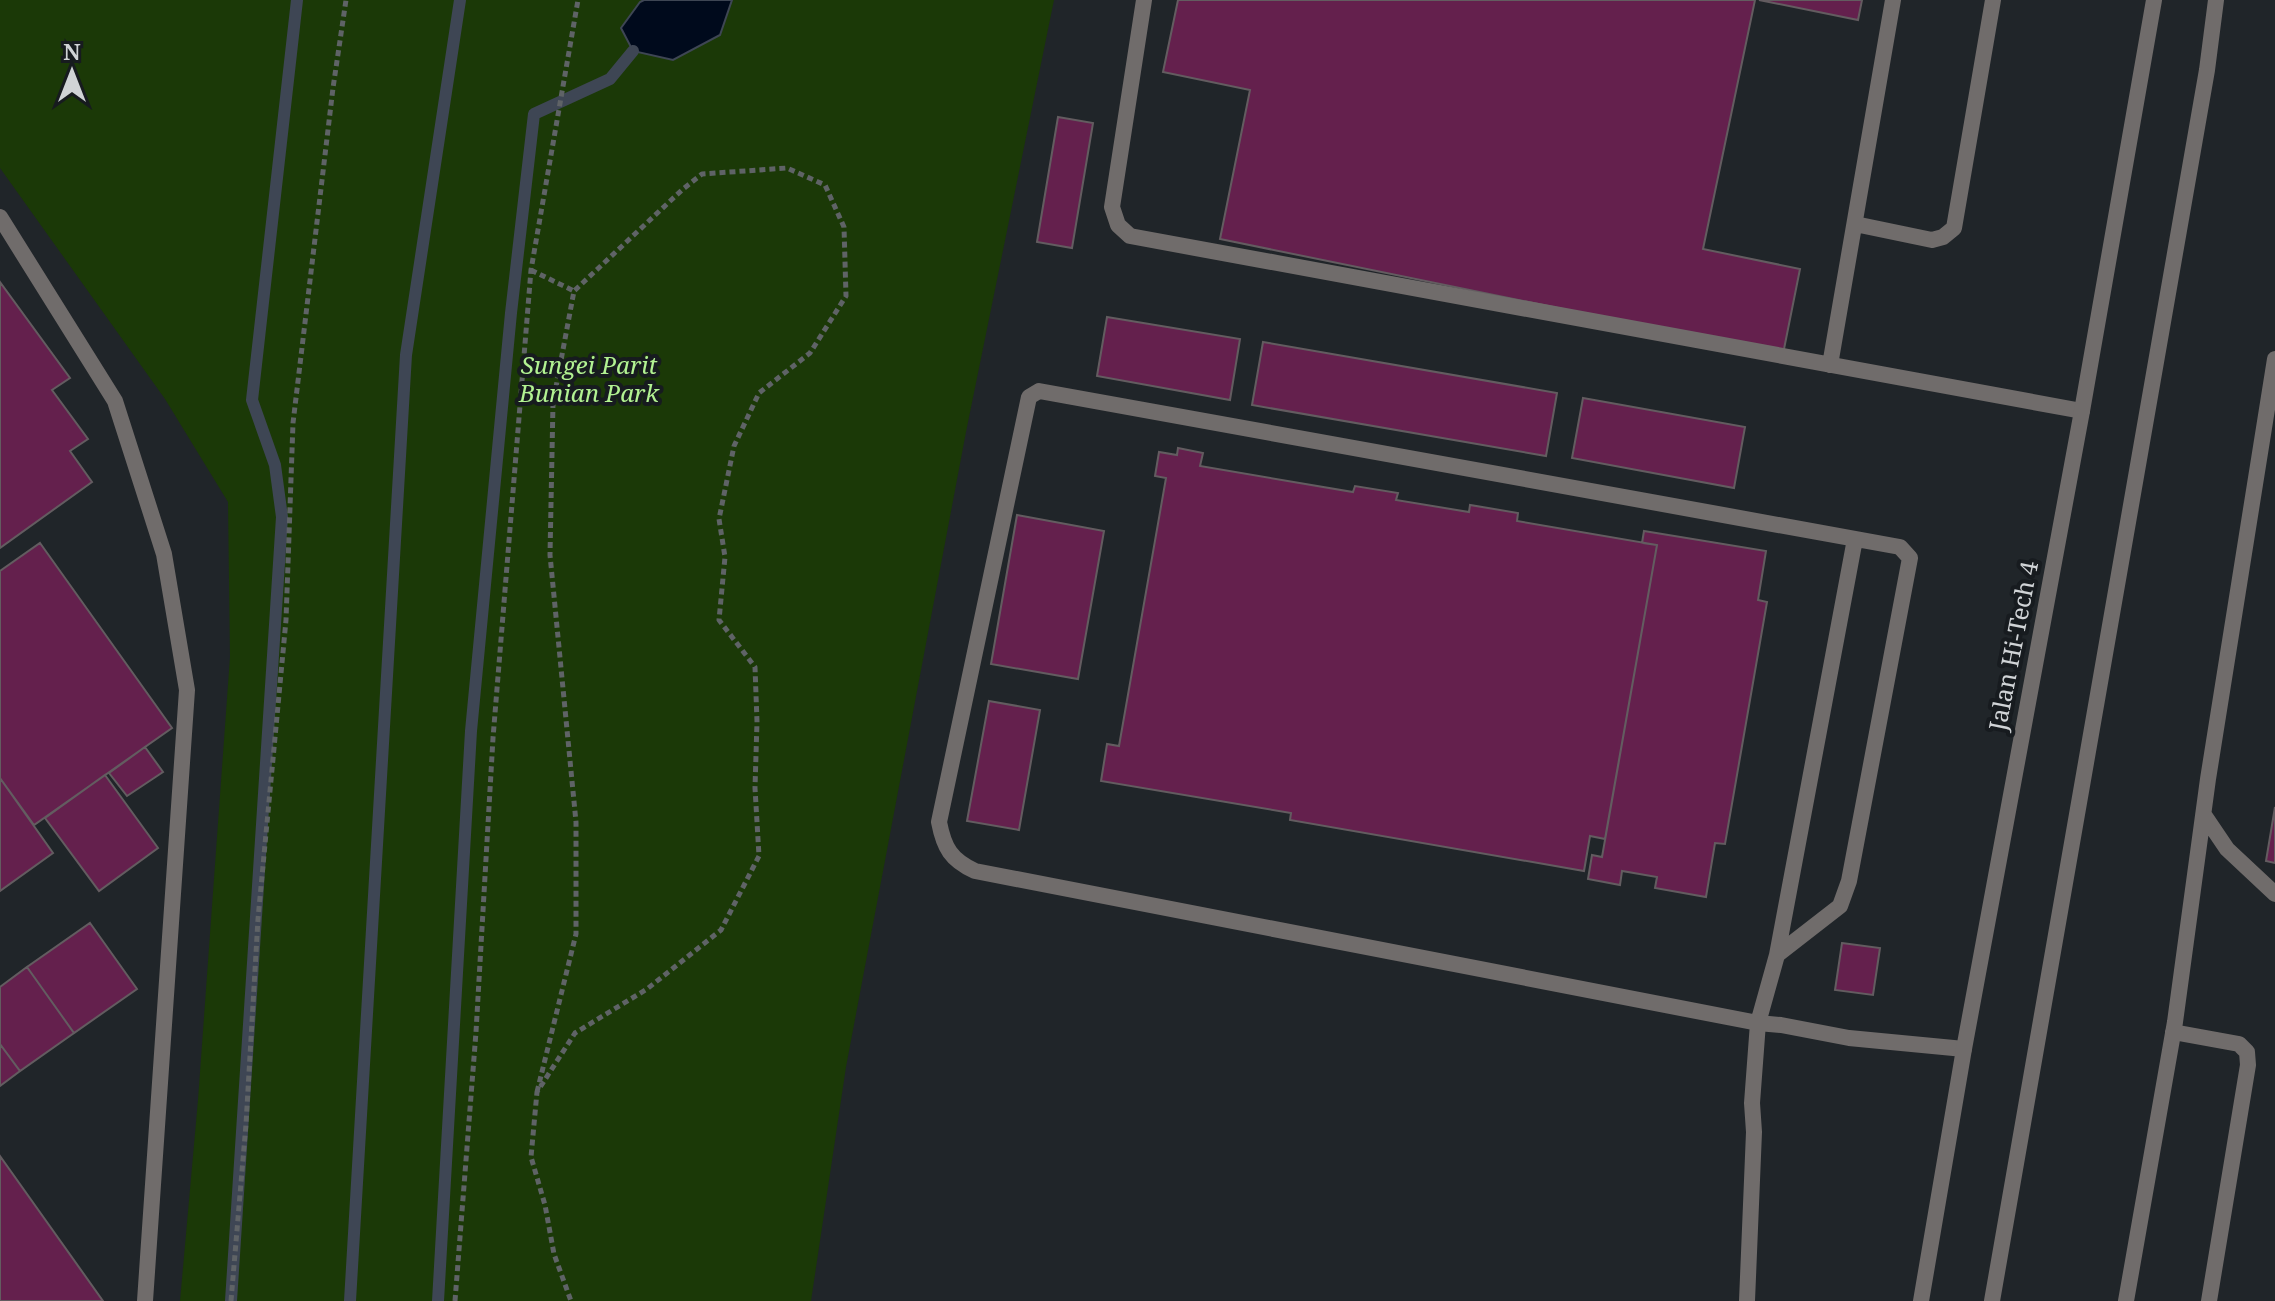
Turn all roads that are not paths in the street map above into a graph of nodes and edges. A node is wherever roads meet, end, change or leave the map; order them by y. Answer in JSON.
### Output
{"nodes":[{"id":1,"x":1144,"y":0,"type":"edge"},
{"id":2,"x":1893,"y":0,"type":"edge"},
{"id":3,"x":1993,"y":0,"type":"edge"},
{"id":4,"x":2154,"y":0,"type":"edge"},
{"id":5,"x":2216,"y":0,"type":"edge"},
{"id":6,"x":0,"y":217,"type":"edge"},
{"id":7,"x":1855,"y":224,"type":"junction"},
{"id":8,"x":2275,"y":359,"type":"edge"},
{"id":9,"x":1830,"y":365,"type":"junction"},
{"id":10,"x":2082,"y":411,"type":"junction"},
{"id":11,"x":1855,"y":539,"type":"junction"},
{"id":12,"x":2204,"y":815,"type":"junction"},
{"id":13,"x":2275,"y":894,"type":"edge"},
{"id":14,"x":1777,"y":955,"type":"junction"},
{"id":15,"x":1758,"y":1023,"type":"junction"},
{"id":16,"x":2173,"y":1032,"type":"junction"},
{"id":17,"x":1964,"y":1049,"type":"junction"},
{"id":18,"x":145,"y":1301,"type":"edge"},
{"id":19,"x":1747,"y":1301,"type":"edge"},
{"id":20,"x":1921,"y":1301,"type":"edge"},
{"id":21,"x":1992,"y":1301,"type":"edge"},
{"id":22,"x":2126,"y":1301,"type":"edge"},
{"id":23,"x":2209,"y":1301,"type":"edge"}],
"edges":[{"from":1,"to":9,"type":"street"},
{"from":2,"to":7,"type":"street"},
{"from":3,"to":7,"type":"street"},
{"from":4,"to":10,"type":"street","name":"Jalan Hi-Tech 4"},
{"from":5,"to":21,"type":"street"},
{"from":6,"to":18,"type":"street"},
{"from":7,"to":9,"type":"street"},
{"from":8,"to":12,"type":"street"},
{"from":9,"to":10,"type":"street"},
{"from":10,"to":17,"type":"street","name":"Jalan Hi-Tech 4"},
{"from":11,"to":14,"type":"street"},
{"from":11,"to":14,"type":"street"},
{"from":11,"to":15,"type":"street"},
{"from":12,"to":13,"type":"street"},
{"from":12,"to":16,"type":"street"},
{"from":14,"to":15,"type":"street"},
{"from":15,"to":17,"type":"street"},
{"from":15,"to":19,"type":"street"},
{"from":16,"to":22,"type":"street"},
{"from":16,"to":23,"type":"street"},
{"from":17,"to":20,"type":"street","name":"Jalan Hi-Tech 4"}]}
